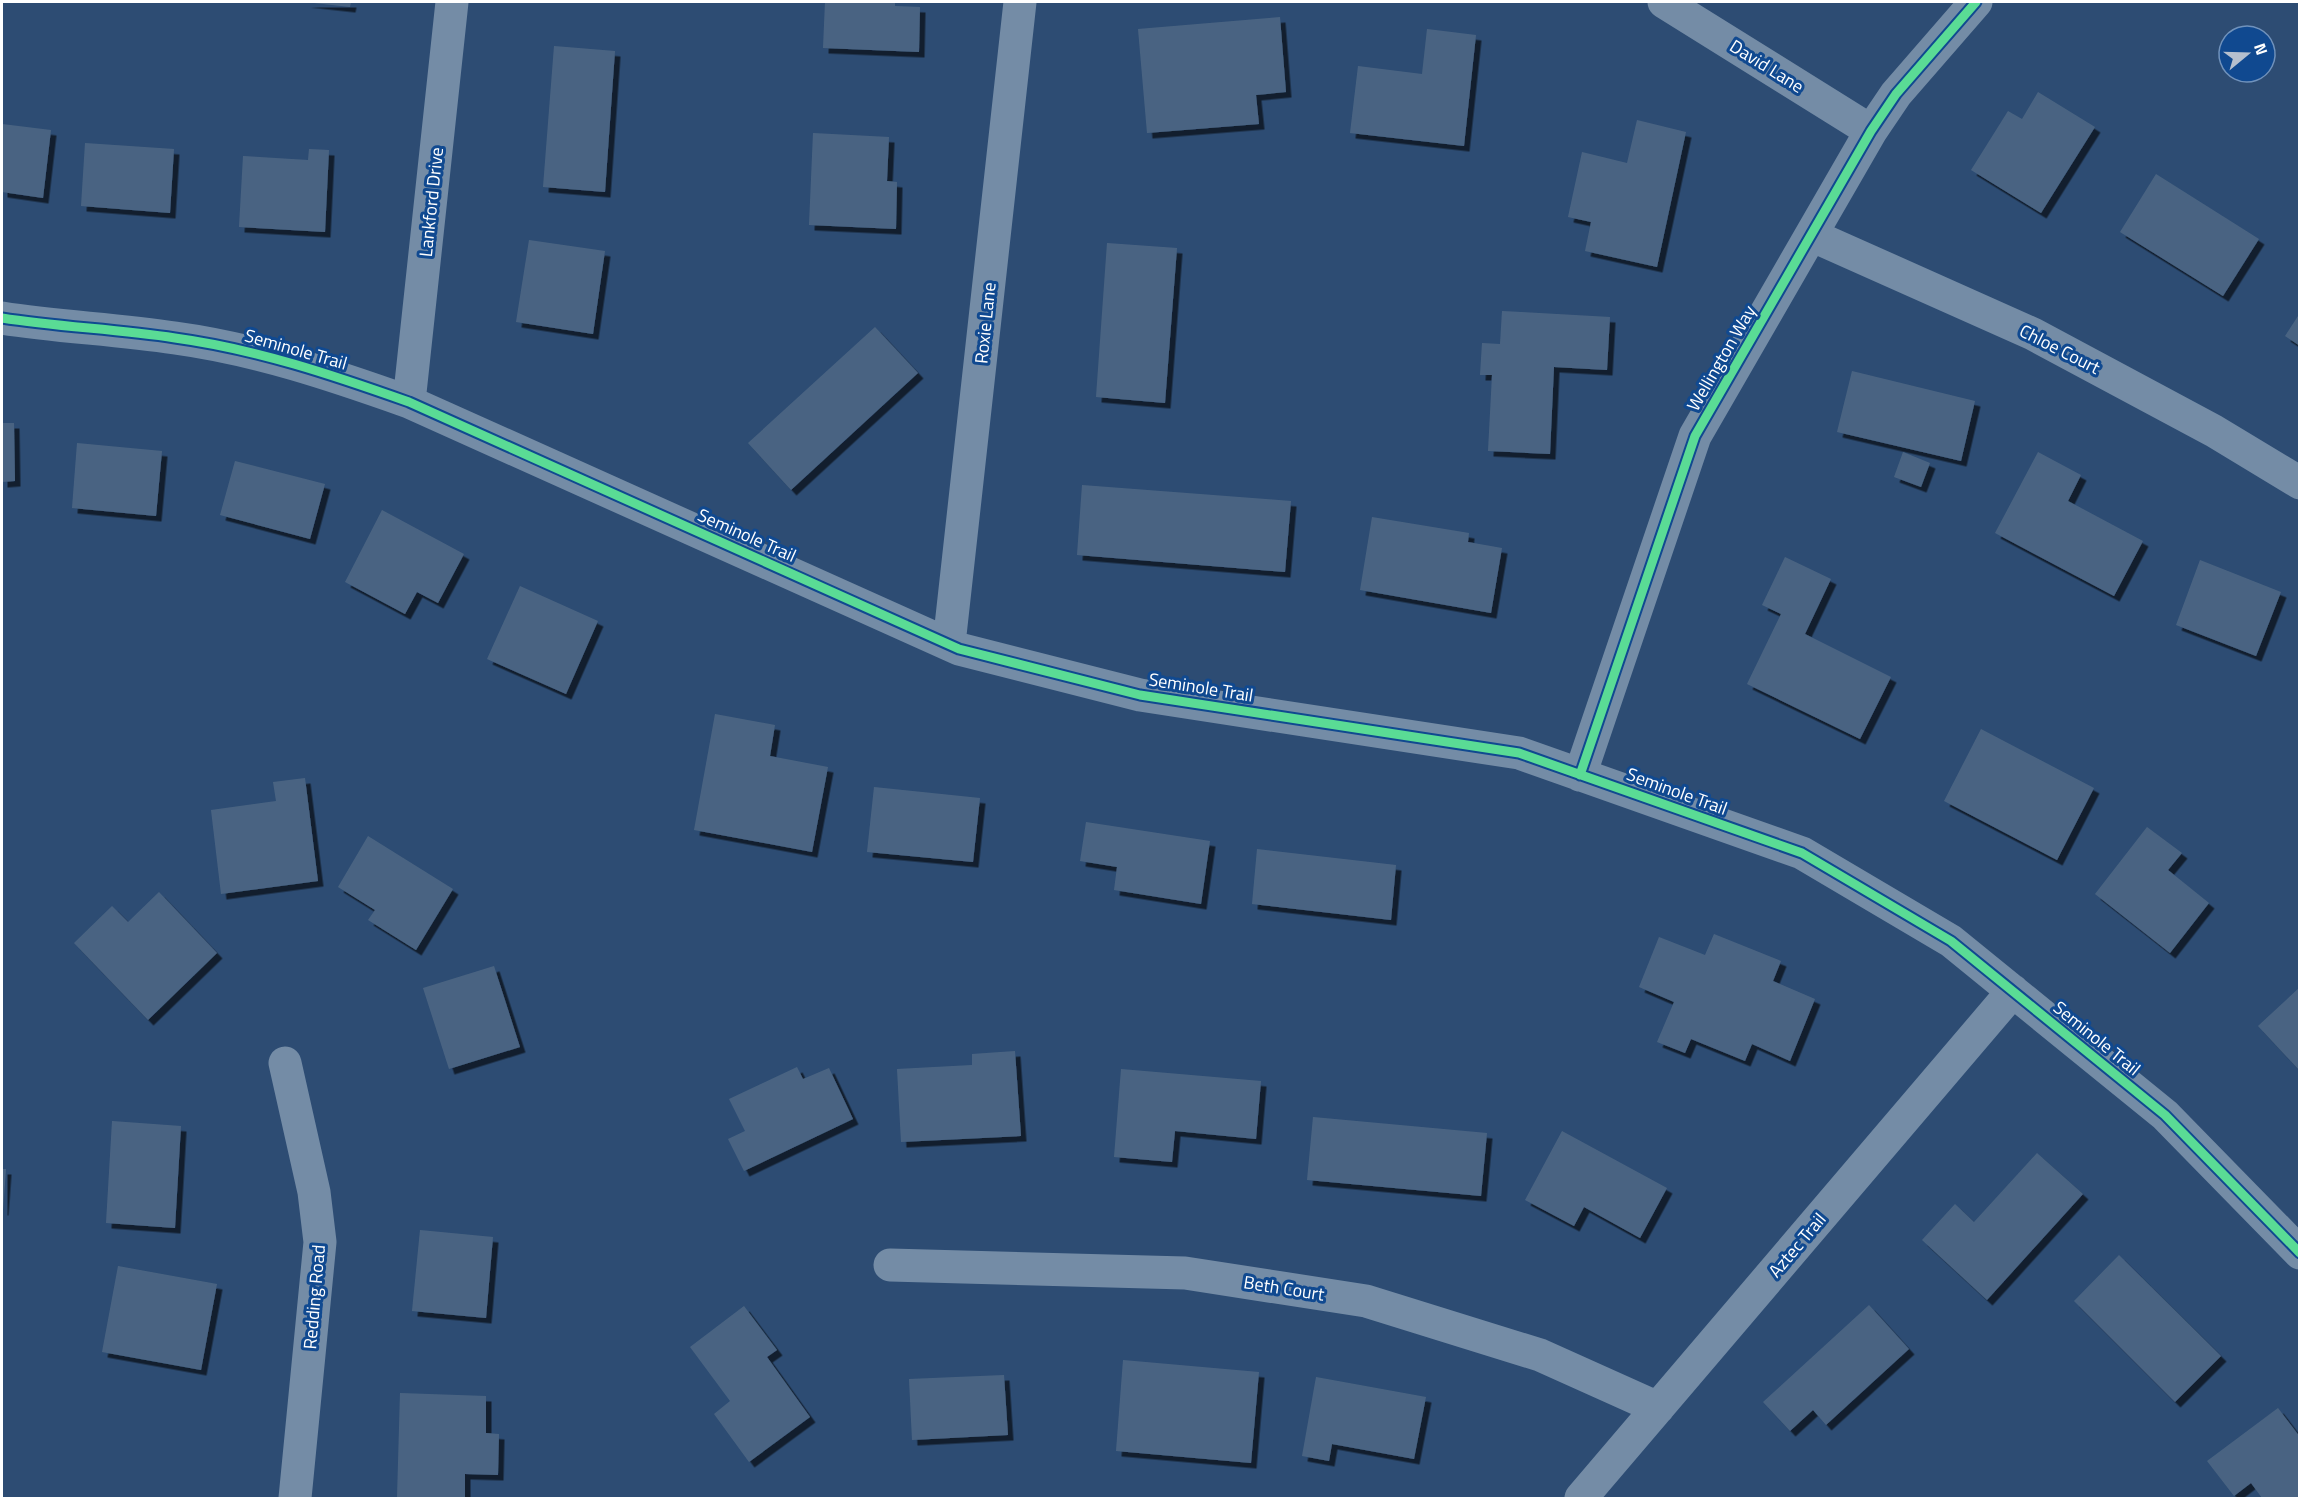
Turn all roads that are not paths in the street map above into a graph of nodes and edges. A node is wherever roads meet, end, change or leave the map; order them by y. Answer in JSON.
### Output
{"nodes":[{"id":1,"x":452,"y":2,"type":"edge"},
{"id":2,"x":1020,"y":2,"type":"edge"},
{"id":3,"x":1664,"y":2,"type":"edge"},
{"id":4,"x":1976,"y":2,"type":"edge"},
{"id":5,"x":1871,"y":131,"type":"junction"},
{"id":6,"x":1811,"y":235,"type":"junction"},
{"id":7,"x":2,"y":318,"type":"edge"},
{"id":8,"x":409,"y":402,"type":"junction"},
{"id":9,"x":2300,"y":483,"type":"edge"},
{"id":10,"x":949,"y":644,"type":"junction"},
{"id":11,"x":1580,"y":775,"type":"junction"},
{"id":12,"x":2013,"y":991,"type":"junction"},
{"id":13,"x":285,"y":1063,"type":"dead end"},
{"id":14,"x":2300,"y":1254,"type":"edge"},
{"id":15,"x":890,"y":1264,"type":"dead end"},
{"id":16,"x":1658,"y":1408,"type":"junction"},
{"id":17,"x":295,"y":1498,"type":"edge"},
{"id":18,"x":1581,"y":1498,"type":"edge"}],
"edges":[{"from":1,"to":8,"type":"street","name":"Lankford Drive"},
{"from":2,"to":10,"type":"street","name":"Roxie Lane"},
{"from":3,"to":5,"type":"street","name":"David Lane"},
{"from":4,"to":5,"type":"street","name":"Wellington Way"},
{"from":5,"to":6,"type":"street","name":"Wellington Way"},
{"from":6,"to":9,"type":"street","name":"Chloe Court"},
{"from":6,"to":11,"type":"street","name":"Wellington Way"},
{"from":7,"to":8,"type":"street","name":"Seminole Trail"},
{"from":8,"to":10,"type":"street","name":"Seminole Trail"},
{"from":10,"to":11,"type":"street","name":"Seminole Trail"},
{"from":11,"to":12,"type":"street","name":"Seminole Trail"},
{"from":12,"to":14,"type":"street","name":"Seminole Trail"},
{"from":12,"to":16,"type":"street","name":"Aztec Trail"},
{"from":13,"to":17,"type":"street","name":"Redding Road"},
{"from":15,"to":16,"type":"street","name":"Beth Court"},
{"from":16,"to":18,"type":"street","name":"Aztec Trail"}]}
